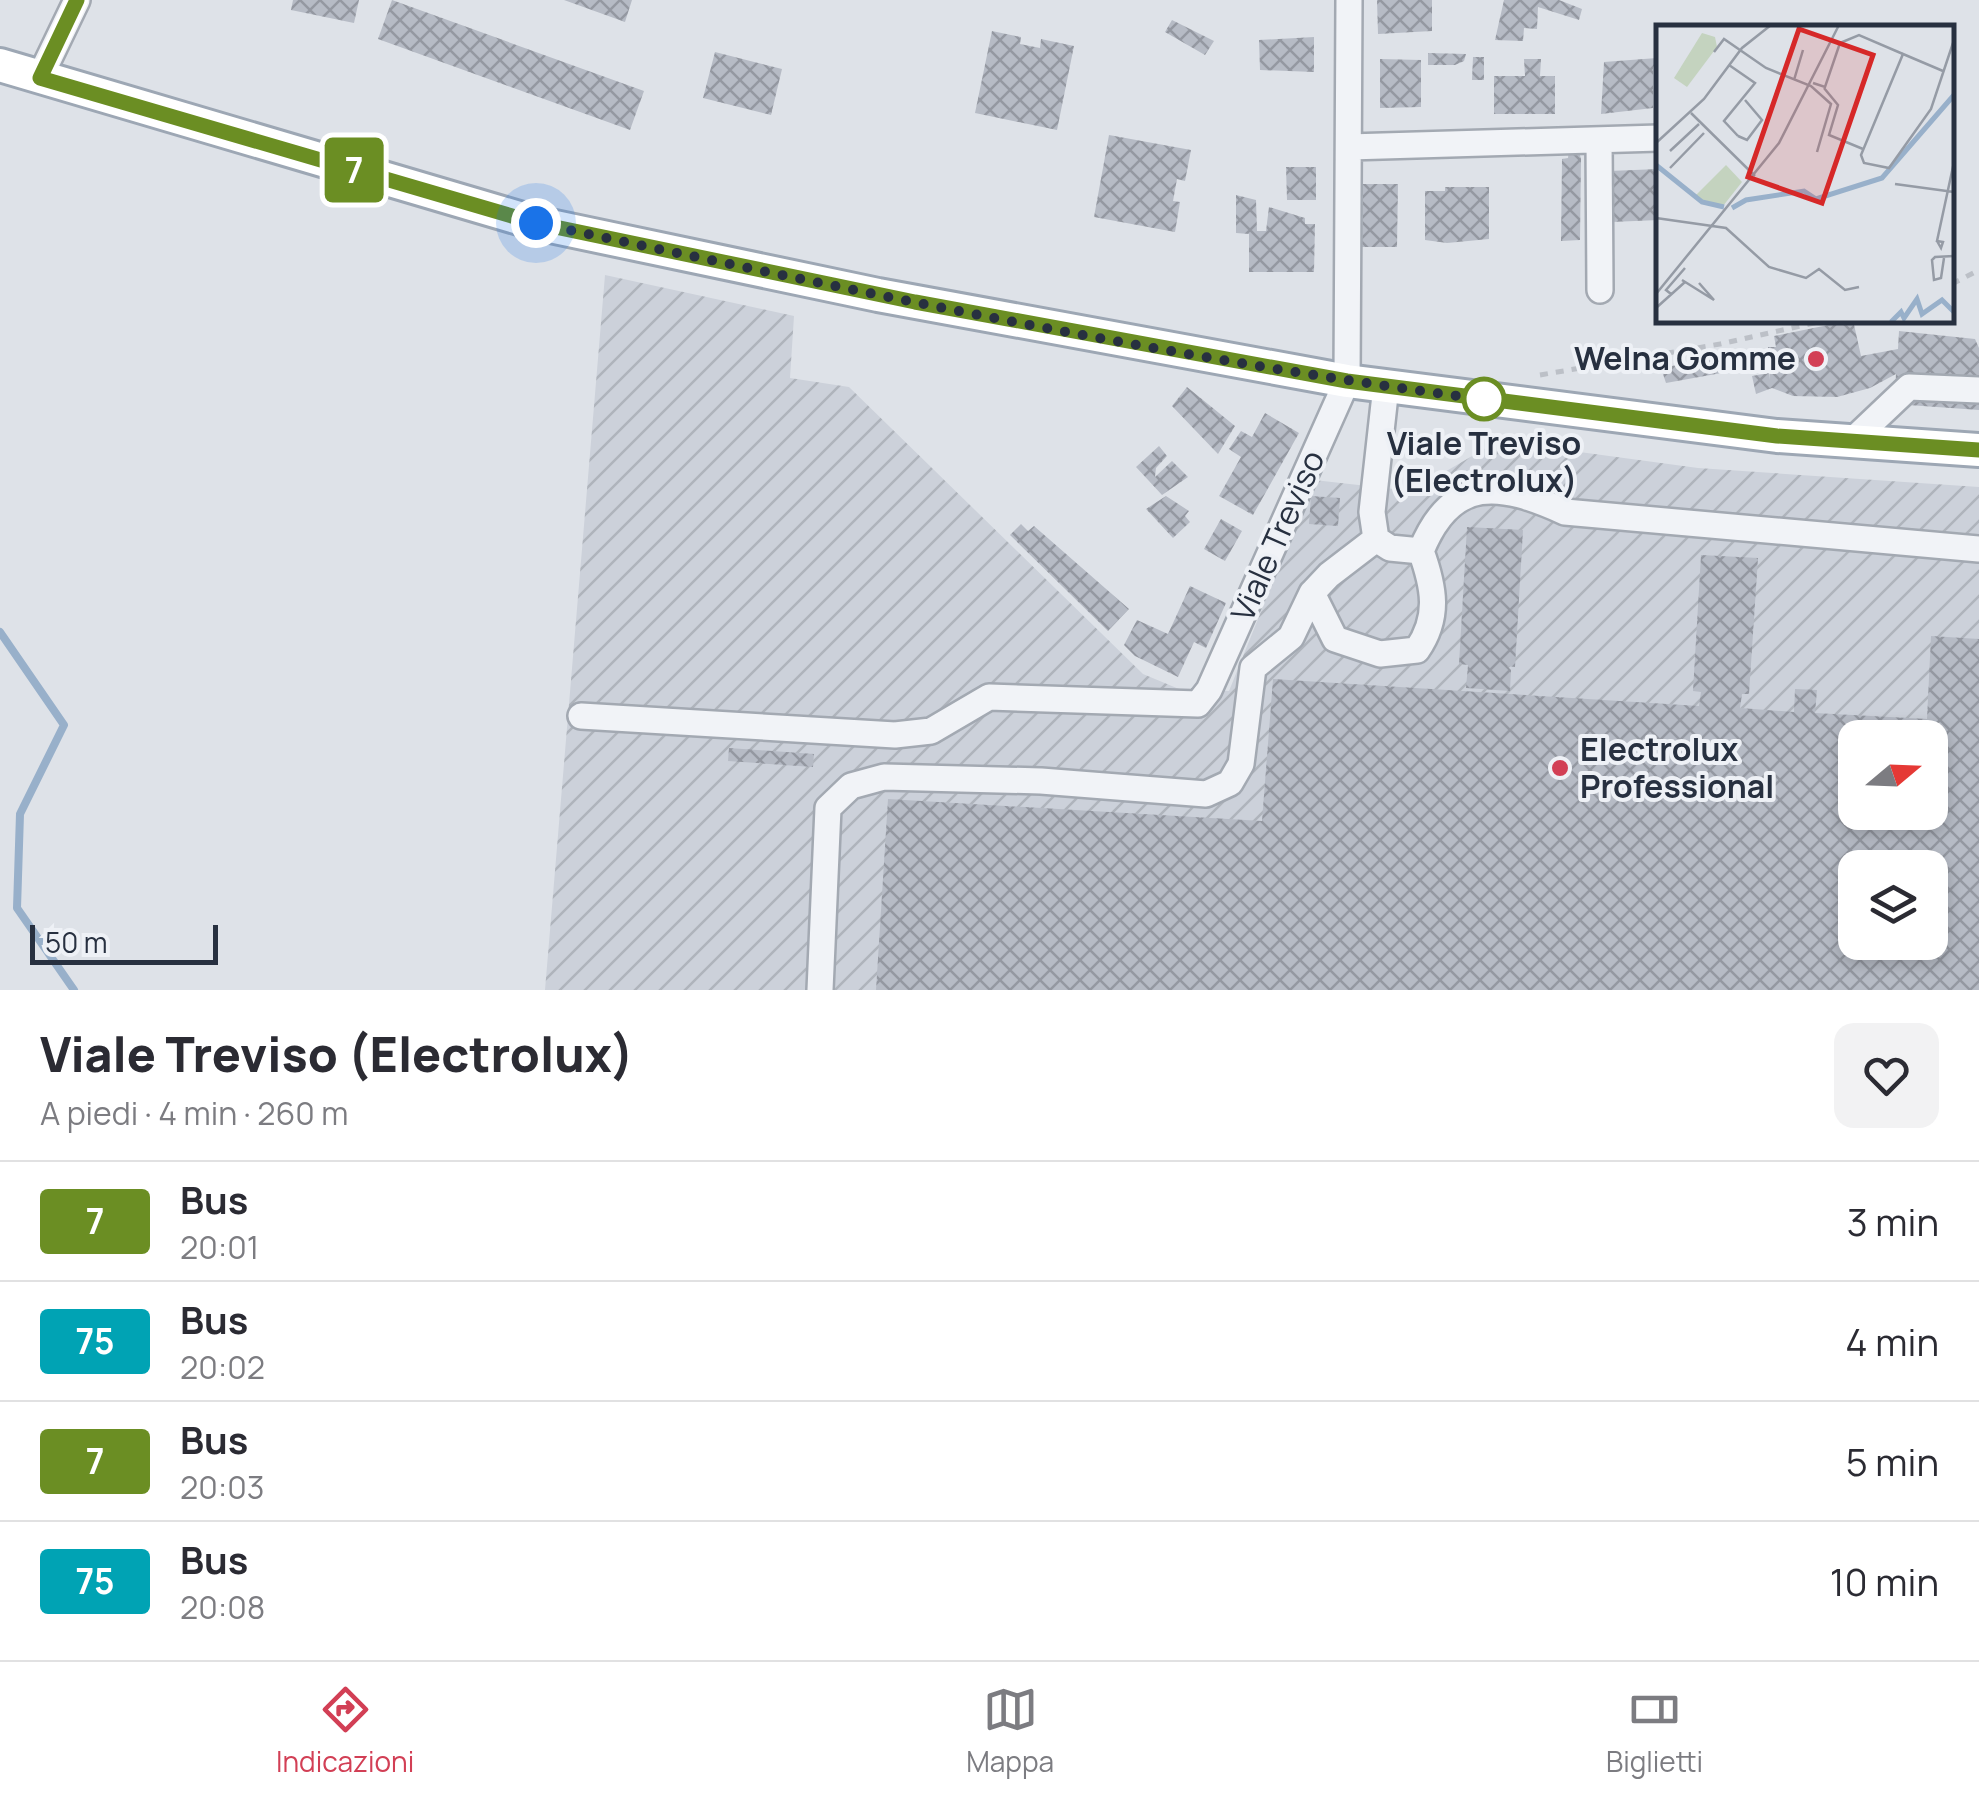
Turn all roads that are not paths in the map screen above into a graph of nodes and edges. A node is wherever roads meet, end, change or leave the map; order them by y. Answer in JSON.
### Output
{"nodes":[{"id":1,"x":77,"y":0,"type":"edge"},
{"id":2,"x":1348,"y":0,"type":"edge"},
{"id":3,"x":0,"y":65,"type":"edge"},
{"id":4,"x":40,"y":78,"type":"junction"},
{"id":5,"x":1656,"y":138,"type":"edge"},
{"id":6,"x":1599,"y":140,"type":"junction"},
{"id":7,"x":1348,"y":148,"type":"junction"},
{"id":8,"x":1600,"y":290,"type":"dead end"},
{"id":9,"x":1347,"y":381,"type":"junction"},
{"id":10,"x":1386,"y":386,"type":"junction"},
{"id":11,"x":1979,"y":390,"type":"edge"},
{"id":12,"x":1852,"y":441,"type":"junction"},
{"id":13,"x":1979,"y":450,"type":"edge"},
{"id":14,"x":1376,"y":539,"type":"junction"},
{"id":15,"x":1979,"y":550,"type":"edge"},
{"id":16,"x":1421,"y":551,"type":"junction"},
{"id":17,"x":1312,"y":593,"type":"junction"},
{"id":18,"x":581,"y":716,"type":"dead end"},
{"id":19,"x":820,"y":990,"type":"edge"}],
"edges":[{"from":1,"to":4,"type":"street"},
{"from":2,"to":7,"type":"street"},
{"from":3,"to":4,"type":"main road"},
{"from":4,"to":9,"type":"main road"},
{"from":5,"to":6,"type":"street"},
{"from":6,"to":7,"type":"street"},
{"from":6,"to":8,"type":"street"},
{"from":7,"to":9,"type":"street"},
{"from":9,"to":10,"type":"main road"},
{"from":9,"to":18,"type":"street","name":"Viale Treviso"},
{"from":10,"to":12,"type":"main road"},
{"from":10,"to":14,"type":"street"},
{"from":11,"to":12,"type":"street"},
{"from":12,"to":13,"type":"main road"},
{"from":14,"to":16,"type":"street"},
{"from":14,"to":17,"type":"street"},
{"from":15,"to":16,"type":"street"},
{"from":16,"to":17,"type":"street"},
{"from":17,"to":19,"type":"street"}]}
